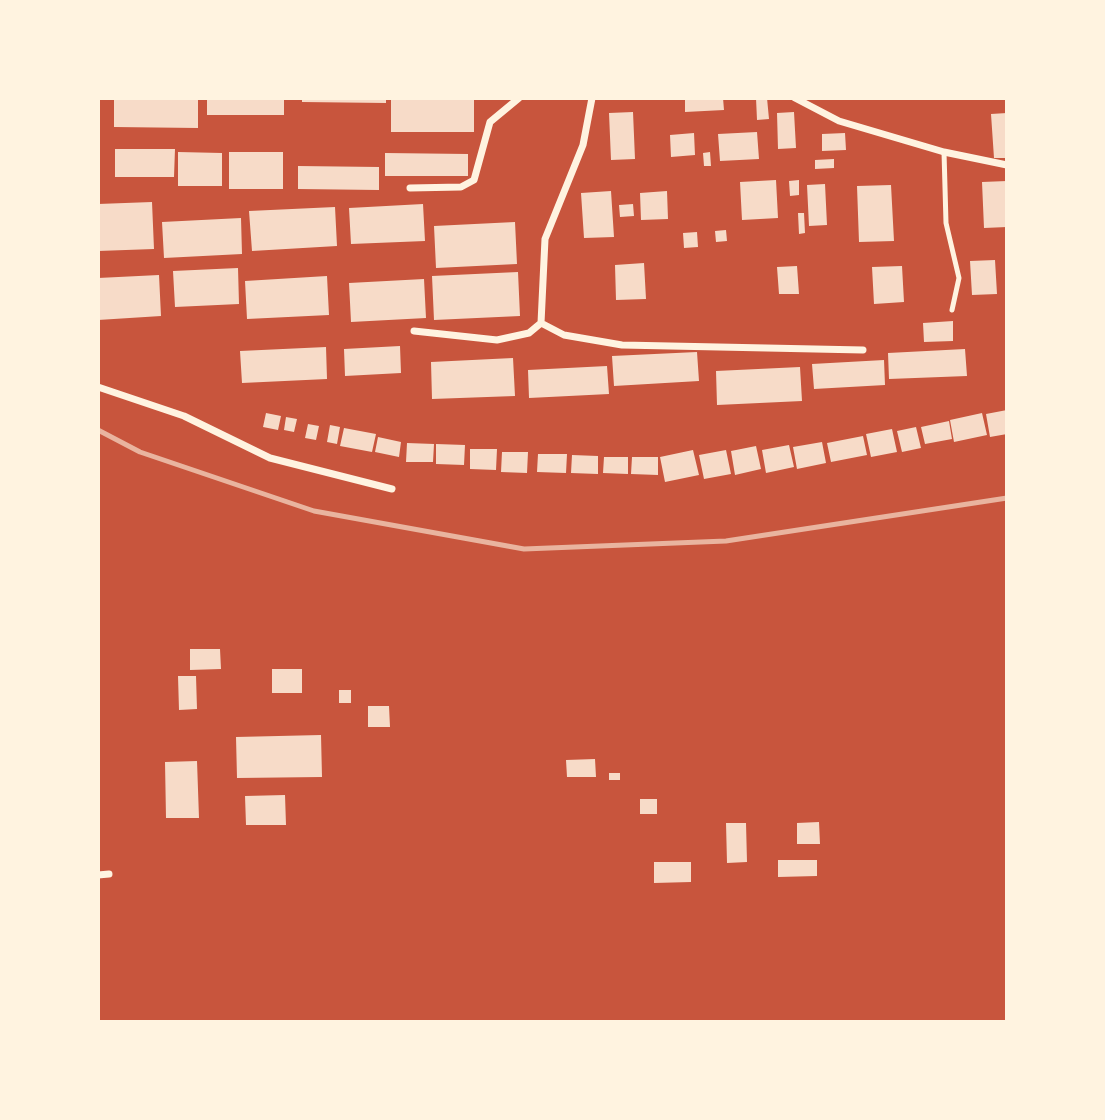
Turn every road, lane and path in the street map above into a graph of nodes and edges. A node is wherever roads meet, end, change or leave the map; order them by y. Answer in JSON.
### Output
{"nodes":[{"id":1,"x":519,"y":98,"type":"edge"},
{"id":2,"x":592,"y":98,"type":"edge"},
{"id":3,"x":795,"y":98,"type":"edge"},
{"id":4,"x":944,"y":152,"type":"junction"},
{"id":5,"x":1007,"y":165,"type":"edge"},
{"id":6,"x":410,"y":188,"type":"dead end"},
{"id":7,"x":952,"y":310,"type":"dead end"},
{"id":8,"x":541,"y":323,"type":"junction"},
{"id":9,"x":414,"y":331,"type":"dead end"},
{"id":10,"x":863,"y":350,"type":"dead end"},
{"id":11,"x":98,"y":387,"type":"edge"},
{"id":12,"x":392,"y":489,"type":"dead end"},
{"id":13,"x":109,"y":874,"type":"dead end"},
{"id":14,"x":98,"y":875,"type":"edge"}],
"edges":[{"from":1,"to":6,"type":"street"},
{"from":2,"to":8,"type":"street"},
{"from":3,"to":4,"type":"street"},
{"from":4,"to":5,"type":"street"},
{"from":4,"to":7,"type":"lane"},
{"from":8,"to":9,"type":"street"},
{"from":8,"to":10,"type":"street"},
{"from":11,"to":12,"type":"street"},
{"from":13,"to":14,"type":"street"}]}
